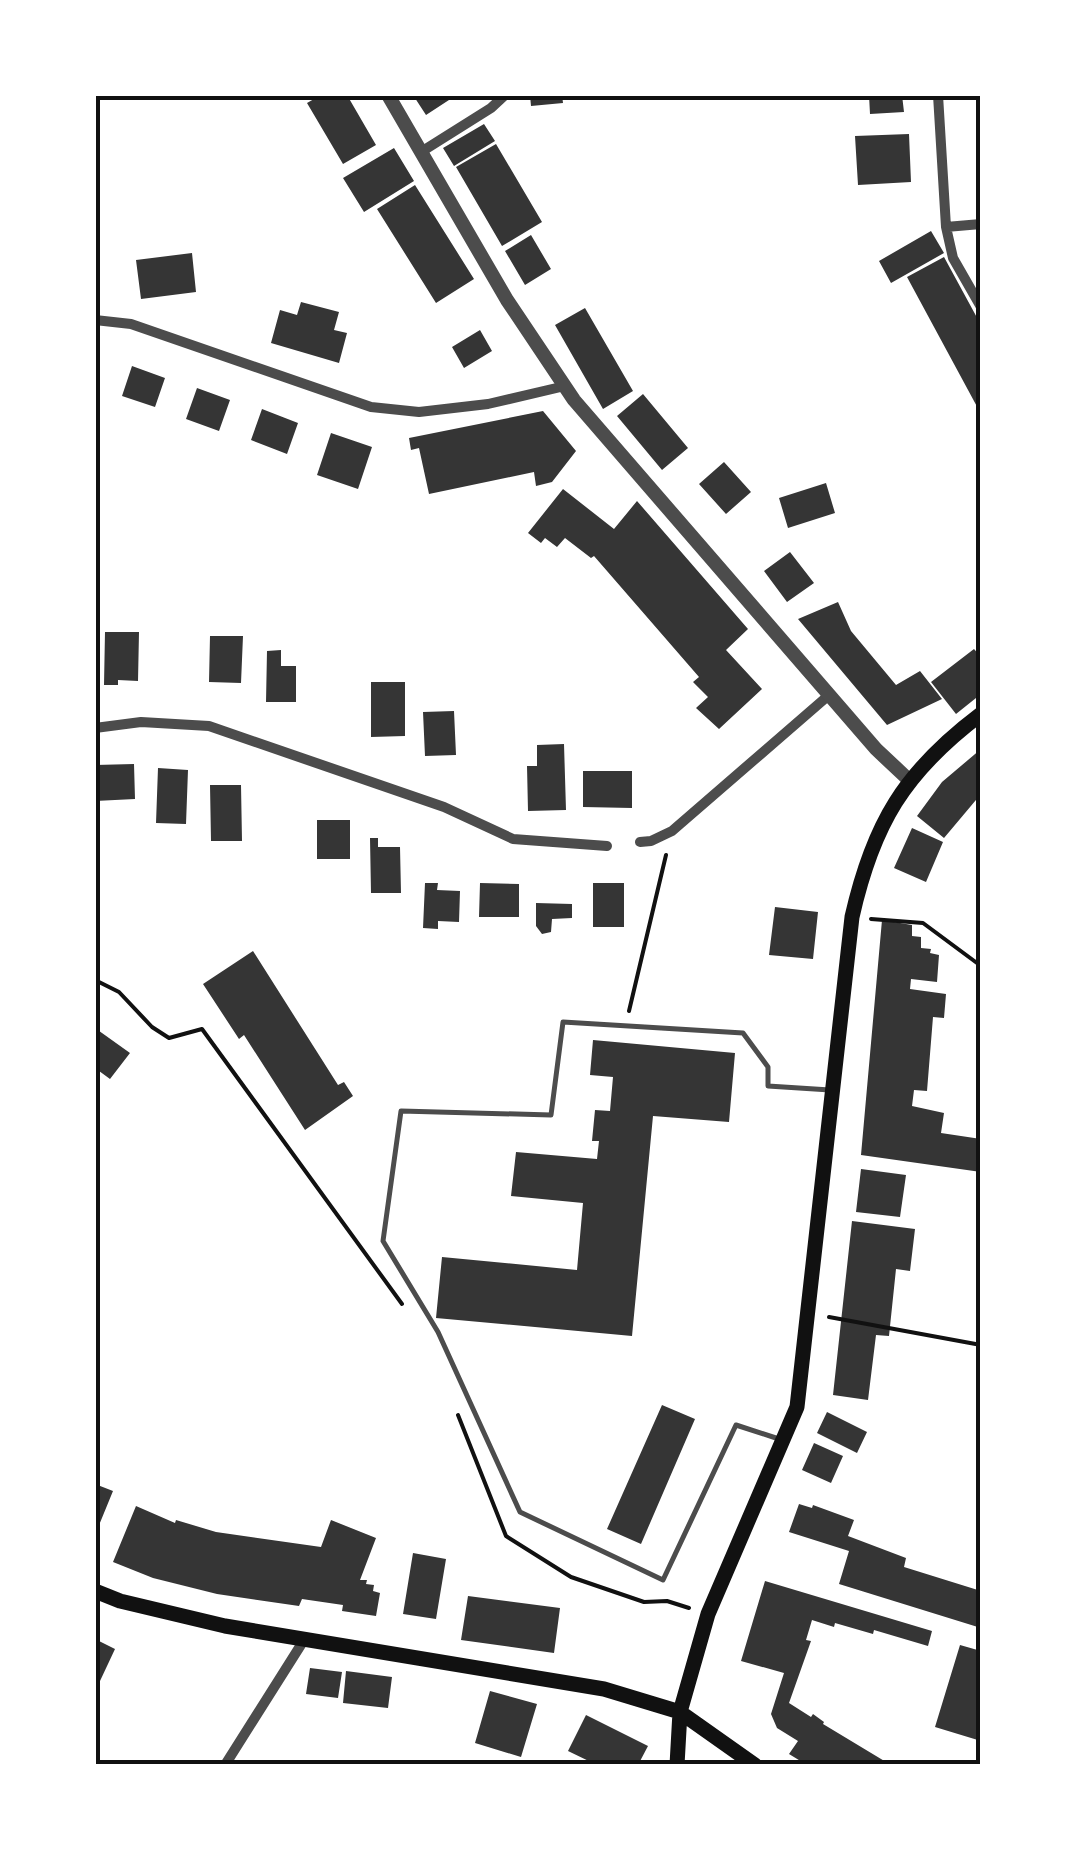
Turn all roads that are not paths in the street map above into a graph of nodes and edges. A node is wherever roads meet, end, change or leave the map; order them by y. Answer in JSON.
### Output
{"nodes":[{"id":1,"x":388,"y":95,"type":"edge"},
{"id":2,"x":505,"y":95,"type":"edge"},
{"id":3,"x":938,"y":95,"type":"edge"},
{"id":4,"x":421,"y":152,"type":"junction"},
{"id":5,"x":981,"y":224,"type":"edge"},
{"id":6,"x":946,"y":227,"type":"junction"},
{"id":7,"x":981,"y":307,"type":"edge"},
{"id":8,"x":95,"y":320,"type":"edge"},
{"id":9,"x":565,"y":386,"type":"junction"},
{"id":10,"x":829,"y":696,"type":"junction"},
{"id":11,"x":981,"y":714,"type":"edge"},
{"id":12,"x":95,"y":728,"type":"edge"},
{"id":13,"x":910,"y":781,"type":"junction"},
{"id":14,"x":640,"y":842,"type":"dead end"},
{"id":15,"x":607,"y":846,"type":"dead end"},
{"id":16,"x":832,"y":1090,"type":"junction"},
{"id":17,"x":782,"y":1440,"type":"junction"},
{"id":18,"x":95,"y":1591,"type":"edge"},
{"id":19,"x":304,"y":1640,"type":"junction"},
{"id":20,"x":680,"y":1712,"type":"junction"},
{"id":21,"x":225,"y":1765,"type":"edge"},
{"id":22,"x":677,"y":1765,"type":"edge"},
{"id":23,"x":756,"y":1765,"type":"edge"}],
"edges":[{"from":1,"to":4,"type":"street"},
{"from":2,"to":4,"type":"street"},
{"from":3,"to":6,"type":"street"},
{"from":4,"to":9,"type":"street"},
{"from":5,"to":6,"type":"street"},
{"from":6,"to":7,"type":"street"},
{"from":8,"to":9,"type":"street"},
{"from":9,"to":10,"type":"street"},
{"from":10,"to":13,"type":"street"},
{"from":10,"to":14,"type":"street"},
{"from":11,"to":13,"type":"main road"},
{"from":12,"to":15,"type":"street"},
{"from":13,"to":16,"type":"main road"},
{"from":16,"to":17,"type":"main road"},
{"from":16,"to":17,"type":"lane"},
{"from":17,"to":20,"type":"main road"},
{"from":18,"to":19,"type":"main road"},
{"from":19,"to":20,"type":"main road"},
{"from":19,"to":21,"type":"street"},
{"from":20,"to":22,"type":"main road"},
{"from":20,"to":23,"type":"main road"}]}
